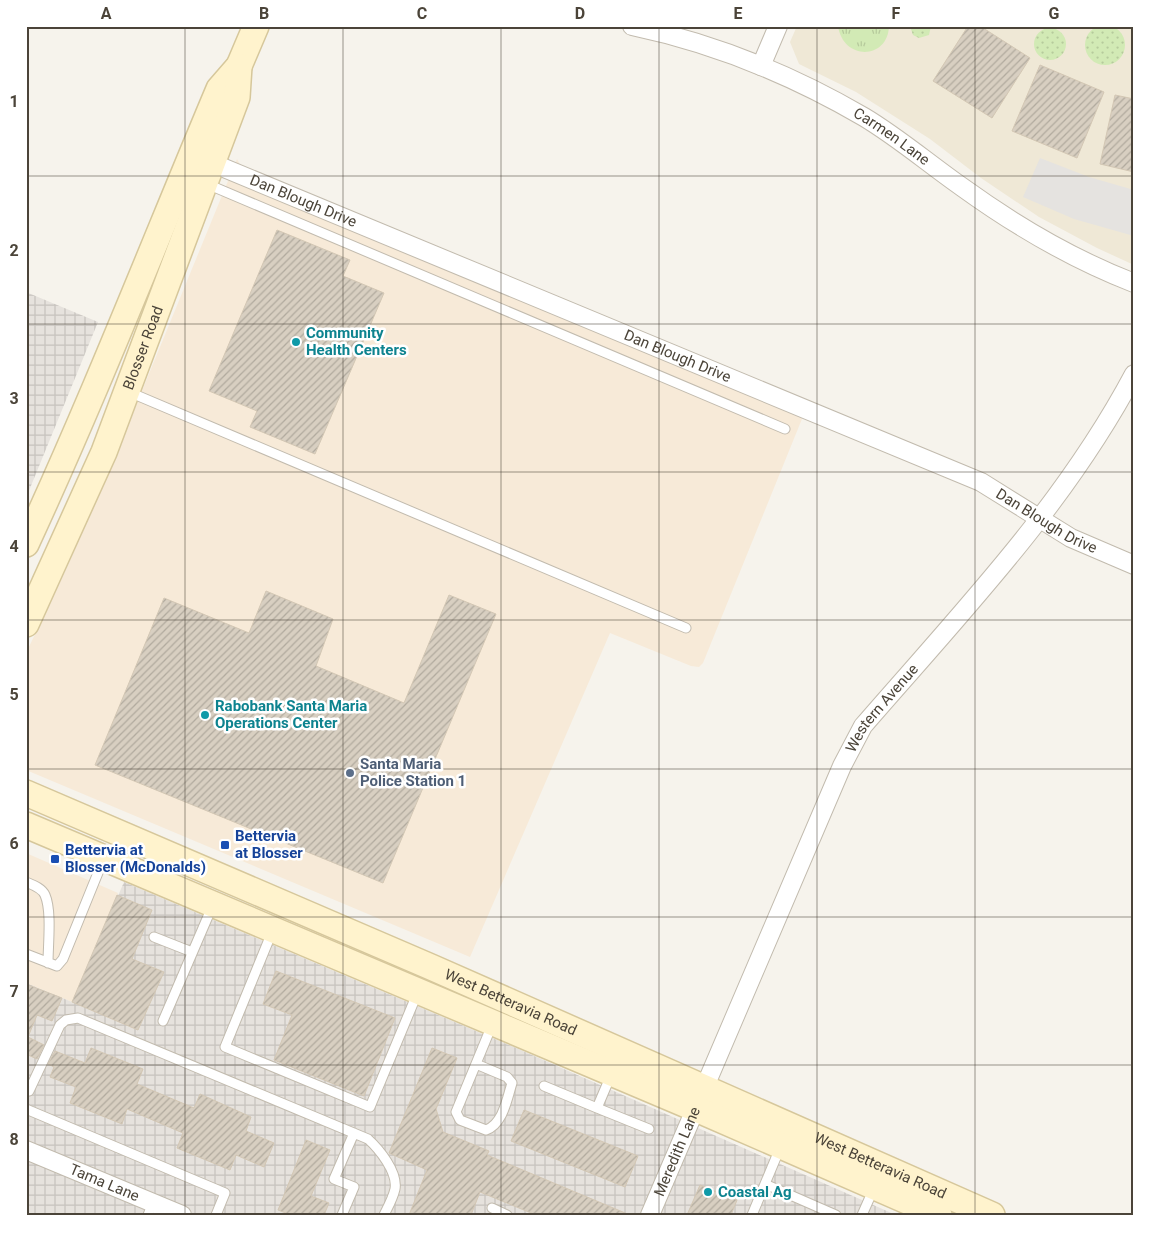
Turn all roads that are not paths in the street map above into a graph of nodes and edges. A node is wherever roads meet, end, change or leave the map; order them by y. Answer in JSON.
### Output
{"nodes":[{"id":1,"x":256,"y":26,"type":"edge"},
{"id":2,"x":778,"y":26,"type":"edge"},
{"id":3,"x":637,"y":27,"type":"edge"},
{"id":4,"x":239,"y":66,"type":"junction"},
{"id":5,"x":761,"y":66,"type":"junction"},
{"id":6,"x":208,"y":173,"type":"junction"},
{"id":7,"x":1134,"y":284,"type":"edge"},
{"id":8,"x":1134,"y":374,"type":"edge"},
{"id":9,"x":127,"y":391,"type":"junction"},
{"id":10,"x":785,"y":429,"type":"dead end"},
{"id":11,"x":1041,"y":519,"type":"junction"},
{"id":12,"x":28,"y":537,"type":"edge"},
{"id":13,"x":1134,"y":565,"type":"edge"},
{"id":14,"x":26,"y":624,"type":"edge"},
{"id":15,"x":686,"y":628,"type":"dead end"},
{"id":16,"x":26,"y":793,"type":"edge"},
{"id":17,"x":26,"y":825,"type":"edge"},
{"id":18,"x":104,"y":858,"type":"junction"},
{"id":19,"x":26,"y":882,"type":"edge"},
{"id":20,"x":213,"y":904,"type":"junction"},
{"id":21,"x":273,"y":929,"type":"junction"},
{"id":22,"x":154,"y":937,"type":"dead end"},
{"id":23,"x":192,"y":952,"type":"junction"},
{"id":24,"x":26,"y":954,"type":"edge"},
{"id":25,"x":48,"y":963,"type":"junction"},
{"id":26,"x":418,"y":991,"type":"junction"},
{"id":27,"x":163,"y":1021,"type":"dead end"},
{"id":28,"x":493,"y":1022,"type":"junction"},
{"id":29,"x":476,"y":1064,"type":"junction"},
{"id":30,"x":612,"y":1073,"type":"junction"},
{"id":31,"x":544,"y":1086,"type":"dead end"},
{"id":32,"x":27,"y":1093,"type":"edge"},
{"id":33,"x":699,"y":1098,"type":"junction"},
{"id":34,"x":598,"y":1108,"type":"junction"},
{"id":35,"x":26,"y":1109,"type":"edge"},
{"id":36,"x":649,"y":1129,"type":"dead end"},
{"id":37,"x":354,"y":1133,"type":"junction"},
{"id":38,"x":781,"y":1146,"type":"junction"},
{"id":39,"x":26,"y":1150,"type":"edge"},
{"id":40,"x":765,"y":1184,"type":"junction"},
{"id":41,"x":874,"y":1186,"type":"junction"},
{"id":42,"x":492,"y":1208,"type":"dead end"},
{"id":43,"x":150,"y":1209,"type":"edge"},
{"id":44,"x":182,"y":1215,"type":"edge"},
{"id":45,"x":216,"y":1215,"type":"edge"},
{"id":46,"x":342,"y":1215,"type":"edge"},
{"id":47,"x":384,"y":1215,"type":"edge"},
{"id":48,"x":507,"y":1215,"type":"edge"},
{"id":49,"x":650,"y":1215,"type":"edge"},
{"id":50,"x":752,"y":1215,"type":"edge"},
{"id":51,"x":836,"y":1215,"type":"edge"},
{"id":52,"x":862,"y":1215,"type":"edge"},
{"id":53,"x":939,"y":1215,"type":"edge"},
{"id":54,"x":992,"y":1215,"type":"edge"}],
"edges":[{"from":1,"to":4,"type":"main road","name":"Blosser Road"},
{"from":2,"to":5,"type":"street"},
{"from":3,"to":5,"type":"street","name":"Carmen Lane"},
{"from":4,"to":6,"type":"main road","name":"Blosser Road"},
{"from":4,"to":12,"type":"main road","name":"Blosser Road"},
{"from":5,"to":7,"type":"street","name":"Carmen Lane"},
{"from":6,"to":9,"type":"main road","name":"Blosser Road"},
{"from":6,"to":10,"type":"lane"},
{"from":6,"to":11,"type":"street","name":"Dan Blough Drive"},
{"from":8,"to":11,"type":"street","name":"Western Avenue"},
{"from":9,"to":14,"type":"main road","name":"Blosser Road"},
{"from":9,"to":15,"type":"lane"},
{"from":11,"to":13,"type":"street","name":"Dan Blough Drive"},
{"from":11,"to":33,"type":"street","name":"Western Avenue"},
{"from":16,"to":33,"type":"main road","name":"West Betteravia Road"},
{"from":17,"to":18,"type":"main road","name":"West Betteravia Road"},
{"from":18,"to":20,"type":"main road","name":"West Betteravia Road"},
{"from":18,"to":25,"type":"lane"},
{"from":19,"to":25,"type":"lane"},
{"from":20,"to":21,"type":"main road","name":"West Betteravia Road"},
{"from":20,"to":23,"type":"lane"},
{"from":21,"to":26,"type":"main road","name":"West Betteravia Road"},
{"from":21,"to":26,"type":"lane"},
{"from":22,"to":23,"type":"lane"},
{"from":23,"to":27,"type":"lane"},
{"from":24,"to":25,"type":"lane"},
{"from":26,"to":28,"type":"main road","name":"West Betteravia Road"},
{"from":28,"to":29,"type":"lane"},
{"from":28,"to":30,"type":"main road","name":"West Betteravia Road"},
{"from":29,"to":29,"type":"lane"},
{"from":30,"to":33,"type":"main road","name":"West Betteravia Road"},
{"from":30,"to":34,"type":"lane"},
{"from":31,"to":34,"type":"lane"},
{"from":32,"to":37,"type":"lane"},
{"from":33,"to":38,"type":"main road","name":"West Betteravia Road"},
{"from":33,"to":49,"type":"street","name":"Meredith Lane"},
{"from":33,"to":54,"type":"main road","name":"West Betteravia Road"},
{"from":34,"to":36,"type":"lane"},
{"from":35,"to":45,"type":"lane"},
{"from":37,"to":46,"type":"lane"},
{"from":37,"to":47,"type":"lane"},
{"from":38,"to":40,"type":"lane"},
{"from":38,"to":41,"type":"main road","name":"West Betteravia Road"},
{"from":39,"to":43,"type":"street","name":"Tama Lane"},
{"from":40,"to":50,"type":"lane"},
{"from":40,"to":51,"type":"lane"},
{"from":41,"to":52,"type":"lane"},
{"from":41,"to":53,"type":"main road","name":"West Betteravia Road"},
{"from":42,"to":48,"type":"lane"},
{"from":43,"to":44,"type":"street","name":"Tama Lane"}]}
